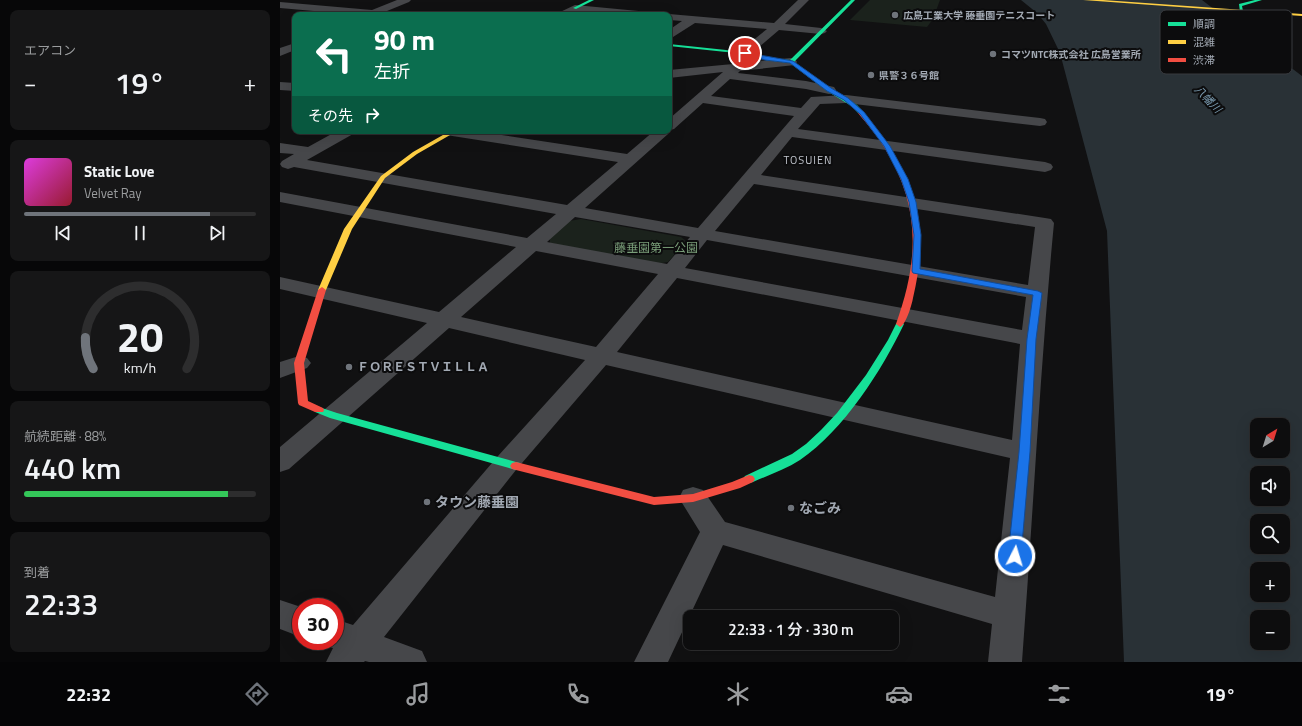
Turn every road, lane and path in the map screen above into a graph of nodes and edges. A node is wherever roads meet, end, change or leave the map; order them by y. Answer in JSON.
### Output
{"nodes":[{"id":1,"x":399,"y":0,"type":"edge"},
{"id":2,"x":406,"y":0,"type":"edge"},
{"id":3,"x":804,"y":0,"type":"edge"},
{"id":4,"x":853,"y":0,"type":"edge"},
{"id":5,"x":1085,"y":0,"type":"edge"},
{"id":6,"x":1260,"y":0,"type":"edge"},
{"id":7,"x":590,"y":1,"type":"edge"},
{"id":8,"x":280,"y":4,"type":"edge"},
{"id":9,"x":572,"y":4,"type":"edge"},
{"id":10,"x":1226,"y":10,"type":"edge"},
{"id":11,"x":1241,"y":10,"type":"edge"},
{"id":12,"x":350,"y":12,"type":"edge"},
{"id":13,"x":372,"y":12,"type":"edge"},
{"id":14,"x":373,"y":12,"type":"edge"},
{"id":15,"x":565,"y":12,"type":"edge"},
{"id":16,"x":627,"y":12,"type":"edge"},
{"id":17,"x":1292,"y":14,"type":"edge"},
{"id":18,"x":1302,"y":15,"type":"edge"},
{"id":19,"x":672,"y":17,"type":"edge"},
{"id":20,"x":693,"y":19,"type":"junction"},
{"id":21,"x":776,"y":27,"type":"junction"},
{"id":22,"x":821,"y":32,"type":"junction"},
{"id":23,"x":672,"y":33,"type":"edge"},
{"id":24,"x":280,"y":40,"type":"edge"},
{"id":25,"x":292,"y":42,"type":"edge"},
{"id":26,"x":292,"y":43,"type":"edge"},
{"id":27,"x":672,"y":45,"type":"edge"},
{"id":28,"x":292,"y":47,"type":"edge"},
{"id":29,"x":280,"y":48,"type":"edge"},
{"id":30,"x":280,"y":52,"type":"edge"},
{"id":31,"x":745,"y":53,"type":"junction"},
{"id":32,"x":791,"y":62,"type":"junction"},
{"id":33,"x":738,"y":66,"type":"junction"},
{"id":34,"x":672,"y":74,"type":"edge"},
{"id":35,"x":727,"y":75,"type":"junction"},
{"id":36,"x":280,"y":86,"type":"edge"},
{"id":37,"x":292,"y":87,"type":"edge"},
{"id":38,"x":838,"y":94,"type":"junction"},
{"id":39,"x":700,"y":99,"type":"junction"},
{"id":40,"x":804,"y":113,"type":"junction"},
{"id":41,"x":672,"y":120,"type":"edge"},
{"id":42,"x":1040,"y":122,"type":"dead end"},
{"id":43,"x":788,"y":132,"type":"junction"},
{"id":44,"x":343,"y":134,"type":"edge"},
{"id":45,"x":445,"y":134,"type":"edge"},
{"id":46,"x":469,"y":134,"type":"edge"},
{"id":47,"x":659,"y":134,"type":"edge"},
{"id":48,"x":887,"y":146,"type":"junction"},
{"id":49,"x":280,"y":148,"type":"edge"},
{"id":50,"x":311,"y":152,"type":"junction"},
{"id":51,"x":630,"y":159,"type":"junction"},
{"id":52,"x":286,"y":165,"type":"edge"},
{"id":53,"x":1045,"y":167,"type":"dead end"},
{"id":54,"x":383,"y":177,"type":"junction"},
{"id":55,"x":749,"y":178,"type":"junction"},
{"id":56,"x":280,"y":197,"type":"edge"},
{"id":57,"x":913,"y":202,"type":"junction"},
{"id":58,"x":571,"y":210,"type":"junction"},
{"id":59,"x":359,"y":212,"type":"junction"},
{"id":60,"x":703,"y":234,"type":"junction"},
{"id":61,"x":533,"y":244,"type":"junction"},
{"id":62,"x":672,"y":271,"type":"junction"},
{"id":63,"x":916,"y":271,"type":"junction"},
{"id":64,"x":280,"y":283,"type":"edge"},
{"id":65,"x":321,"y":292,"type":"junction"},
{"id":66,"x":1038,"y":293,"type":"junction"},
{"id":67,"x":904,"y":314,"type":"junction"},
{"id":68,"x":444,"y":320,"type":"junction"},
{"id":69,"x":1032,"y":339,"type":"junction"},
{"id":70,"x":601,"y":356,"type":"junction"},
{"id":71,"x":290,"y":367,"type":"edge"},
{"id":72,"x":845,"y":411,"type":"junction"},
{"id":73,"x":334,"y":416,"type":"junction"},
{"id":74,"x":1024,"y":452,"type":"junction"},
{"id":75,"x":280,"y":462,"type":"edge"},
{"id":76,"x":507,"y":464,"type":"junction"},
{"id":77,"x":693,"y":498,"type":"junction"},
{"id":78,"x":716,"y":531,"type":"junction"},
{"id":79,"x":280,"y":614,"type":"edge"},
{"id":80,"x":1009,"y":615,"type":"junction"},
{"id":81,"x":292,"y":619,"type":"edge"},
{"id":82,"x":346,"y":646,"type":"edge"},
{"id":83,"x":410,"y":662,"type":"edge"},
{"id":84,"x":651,"y":662,"type":"edge"},
{"id":85,"x":1005,"y":662,"type":"edge"}],
"edges":[{"from":1,"to":13,"type":"street"},
{"from":2,"to":14,"type":"street"},
{"from":3,"to":21,"type":"street"},
{"from":4,"to":22,"type":"main road"},
{"from":5,"to":10,"type":"main road"},
{"from":6,"to":11,"type":"main road"},
{"from":7,"to":9,"type":"street"},
{"from":8,"to":12,"type":"street"},
{"from":9,"to":15,"type":"street"},
{"from":9,"to":16,"type":"street"},
{"from":17,"to":18,"type":"main road"},
{"from":19,"to":20,"type":"street"},
{"from":20,"to":21,"type":"street"},
{"from":20,"to":23,"type":"street"},
{"from":21,"to":22,"type":"street"},
{"from":21,"to":31,"type":"street"},
{"from":22,"to":32,"type":"main road"},
{"from":24,"to":25,"type":"street"},
{"from":26,"to":29,"type":"street"},
{"from":27,"to":31,"type":"main road"},
{"from":28,"to":30,"type":"street"},
{"from":31,"to":32,"type":"main road"},
{"from":31,"to":33,"type":"street"},
{"from":32,"to":33,"type":"street"},
{"from":32,"to":38,"type":"main road"},
{"from":33,"to":34,"type":"street"},
{"from":33,"to":35,"type":"street"},
{"from":35,"to":38,"type":"street"},
{"from":35,"to":39,"type":"street"},
{"from":36,"to":37,"type":"street"},
{"from":38,"to":40,"type":"street"},
{"from":38,"to":42,"type":"street"},
{"from":38,"to":48,"type":"main road"},
{"from":39,"to":40,"type":"street"},
{"from":39,"to":41,"type":"street"},
{"from":40,"to":43,"type":"street"},
{"from":43,"to":48,"type":"street"},
{"from":43,"to":55,"type":"street"},
{"from":44,"to":50,"type":"street"},
{"from":45,"to":54,"type":"main road"},
{"from":46,"to":51,"type":"street"},
{"from":47,"to":51,"type":"street"},
{"from":48,"to":53,"type":"street"},
{"from":48,"to":57,"type":"main road"},
{"from":49,"to":50,"type":"street"},
{"from":50,"to":52,"type":"street"},
{"from":51,"to":58,"type":"street"},
{"from":52,"to":54,"type":"street"},
{"from":54,"to":58,"type":"street"},
{"from":54,"to":59,"type":"main road"},
{"from":55,"to":57,"type":"street"},
{"from":55,"to":60,"type":"street"},
{"from":56,"to":59,"type":"street"},
{"from":57,"to":63,"type":"main road"},
{"from":57,"to":66,"type":"street"},
{"from":58,"to":60,"type":"street"},
{"from":58,"to":61,"type":"street"},
{"from":59,"to":61,"type":"street"},
{"from":59,"to":65,"type":"main road"},
{"from":60,"to":62,"type":"street"},
{"from":60,"to":63,"type":"street"},
{"from":61,"to":62,"type":"street"},
{"from":61,"to":68,"type":"street"},
{"from":62,"to":67,"type":"street"},
{"from":62,"to":70,"type":"street"},
{"from":63,"to":66,"type":"street"},
{"from":63,"to":67,"type":"main road"},
{"from":64,"to":65,"type":"street"},
{"from":65,"to":68,"type":"street"},
{"from":65,"to":71,"type":"main road"},
{"from":66,"to":69,"type":"street"},
{"from":67,"to":69,"type":"street"},
{"from":67,"to":72,"type":"main road"},
{"from":68,"to":70,"type":"street"},
{"from":68,"to":73,"type":"street"},
{"from":69,"to":74,"type":"street"},
{"from":70,"to":72,"type":"street"},
{"from":70,"to":76,"type":"street"},
{"from":71,"to":73,"type":"main road"},
{"from":72,"to":74,"type":"street"},
{"from":72,"to":77,"type":"main road"},
{"from":73,"to":75,"type":"street"},
{"from":73,"to":76,"type":"main road"},
{"from":74,"to":80,"type":"street"},
{"from":76,"to":77,"type":"main road"},
{"from":76,"to":82,"type":"street"},
{"from":77,"to":78,"type":"street"},
{"from":78,"to":80,"type":"street"},
{"from":78,"to":84,"type":"street"},
{"from":79,"to":81,"type":"street"},
{"from":80,"to":85,"type":"street"},
{"from":82,"to":83,"type":"street"}]}
